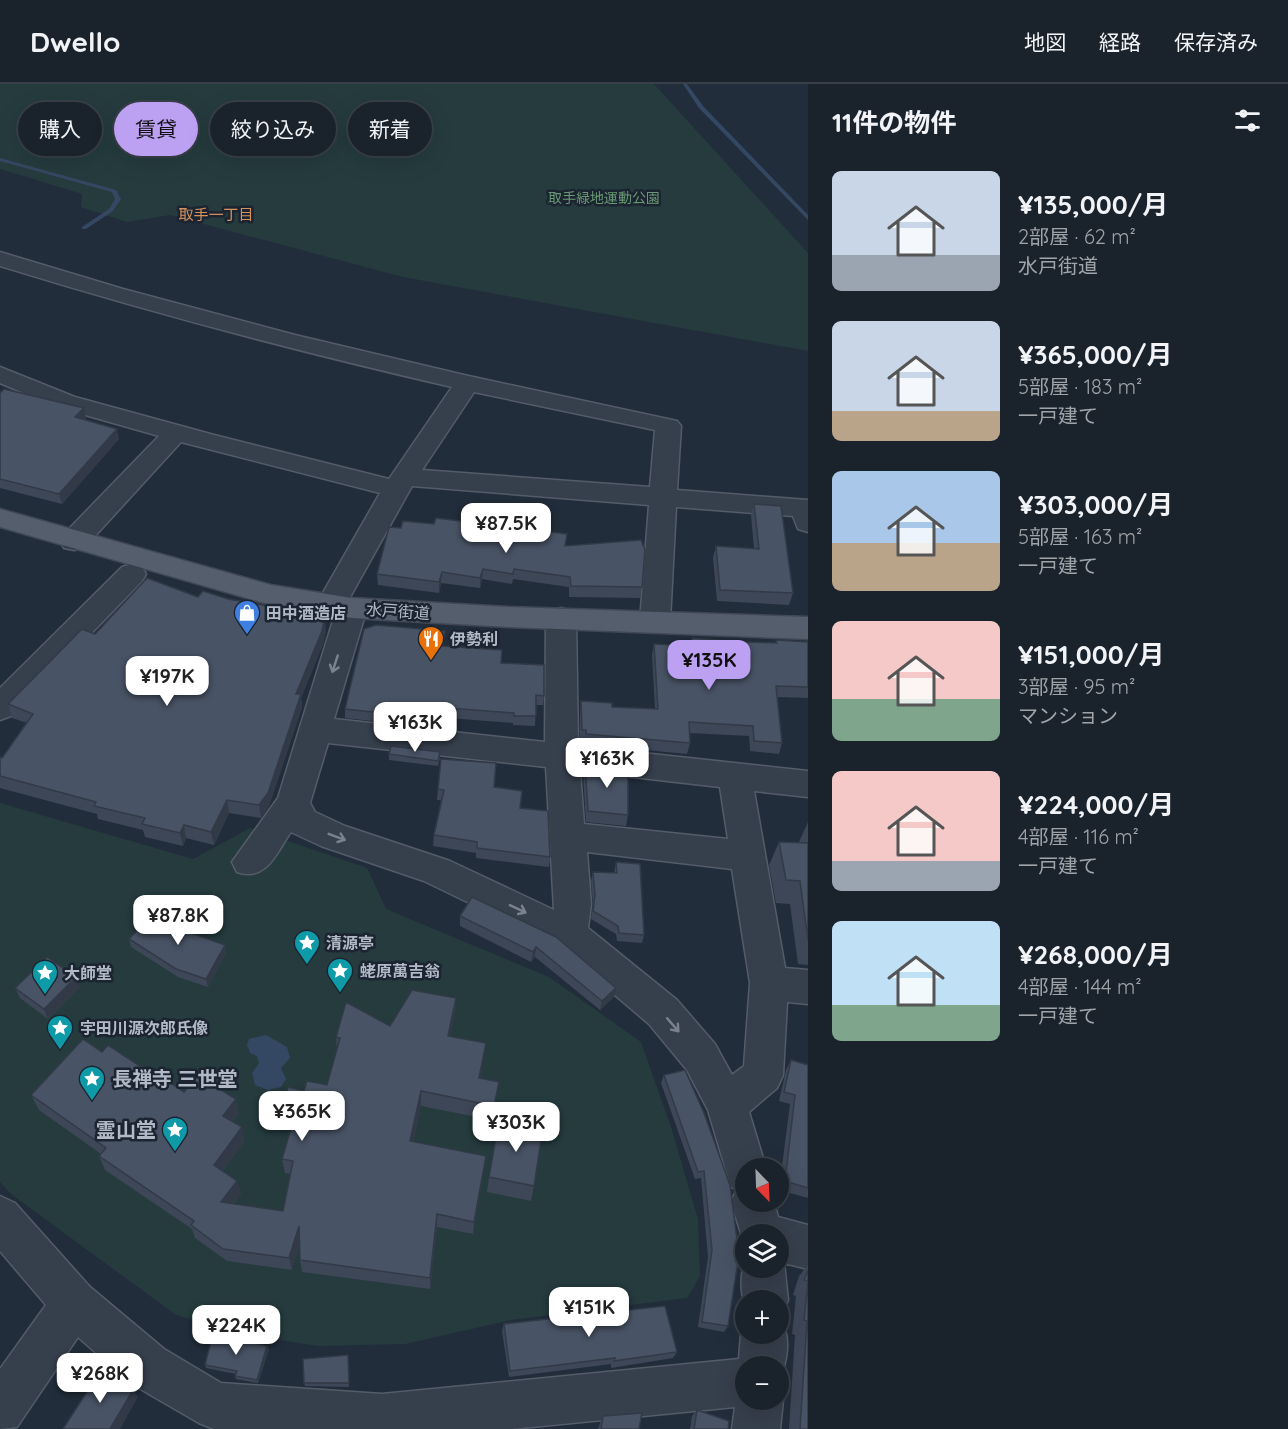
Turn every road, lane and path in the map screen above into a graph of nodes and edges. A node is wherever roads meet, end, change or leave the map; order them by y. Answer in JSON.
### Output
{"nodes":[{"id":1,"x":0,"y":260,"type":"edge"},
{"id":2,"x":0,"y":374,"type":"edge"},
{"id":3,"x":466,"y":383,"type":"junction"},
{"id":4,"x":176,"y":433,"type":"junction"},
{"id":5,"x":400,"y":483,"type":"junction"},
{"id":6,"x":665,"y":497,"type":"junction"},
{"id":7,"x":0,"y":518,"type":"edge"},
{"id":8,"x":808,"y":523,"type":"edge"},
{"id":9,"x":74,"y":541,"type":"junction"},
{"id":10,"x":132,"y":574,"type":"dead end"},
{"id":11,"x":342,"y":606,"type":"junction"},
{"id":12,"x":561,"y":618,"type":"junction"},
{"id":13,"x":656,"y":621,"type":"junction"},
{"id":14,"x":808,"y":628,"type":"edge"},
{"id":15,"x":0,"y":708,"type":"edge"},
{"id":16,"x":314,"y":729,"type":"junction"},
{"id":17,"x":563,"y":756,"type":"junction"},
{"id":18,"x":735,"y":777,"type":"junction"},
{"id":19,"x":808,"y":784,"type":"edge"},
{"id":20,"x":293,"y":803,"type":"junction"},
{"id":21,"x":568,"y":836,"type":"junction"},
{"id":22,"x":748,"y":856,"type":"junction"},
{"id":23,"x":250,"y":862,"type":"dead end"},
{"id":24,"x":569,"y":934,"type":"junction"},
{"id":25,"x":769,"y":983,"type":"junction"},
{"id":26,"x":808,"y":987,"type":"edge"},
{"id":27,"x":727,"y":1105,"type":"junction"},
{"id":28,"x":742,"y":1158,"type":"edge"},
{"id":29,"x":0,"y":1218,"type":"edge"},
{"id":30,"x":789,"y":1242,"type":"edge"},
{"id":31,"x":808,"y":1247,"type":"edge"},
{"id":32,"x":74,"y":1303,"type":"junction"},
{"id":33,"x":735,"y":1383,"type":"edge"},
{"id":34,"x":0,"y":1410,"type":"edge"},
{"id":35,"x":758,"y":1410,"type":"edge"},
{"id":36,"x":381,"y":1424,"type":"edge"},
{"id":37,"x":756,"y":1429,"type":"edge"}],
"edges":[{"from":1,"to":3,"type":"street"},
{"from":2,"to":4,"type":"street"},
{"from":3,"to":5,"type":"street"},
{"from":3,"to":6,"type":"street"},
{"from":4,"to":5,"type":"street"},
{"from":4,"to":9,"type":"street"},
{"from":5,"to":6,"type":"street"},
{"from":5,"to":11,"type":"street"},
{"from":6,"to":8,"type":"street"},
{"from":6,"to":13,"type":"street"},
{"from":7,"to":9,"type":"main road","name":"水戸街道"},
{"from":9,"to":11,"type":"main road","name":"水戸街道"},
{"from":10,"to":15,"type":"street"},
{"from":11,"to":12,"type":"main road","name":"水戸街道"},
{"from":11,"to":16,"type":"street","one_way":true},
{"from":12,"to":13,"type":"main road","name":"水戸街道"},
{"from":12,"to":17,"type":"street"},
{"from":13,"to":14,"type":"main road","name":"水戸街道"},
{"from":16,"to":17,"type":"street"},
{"from":16,"to":20,"type":"street"},
{"from":17,"to":18,"type":"street"},
{"from":17,"to":21,"type":"street"},
{"from":18,"to":19,"type":"street"},
{"from":18,"to":22,"type":"street"},
{"from":20,"to":23,"type":"street"},
{"from":20,"to":24,"type":"street","one_way":true},
{"from":21,"to":22,"type":"street"},
{"from":21,"to":24,"type":"street"},
{"from":22,"to":25,"type":"street"},
{"from":24,"to":27,"type":"street","one_way":true},
{"from":25,"to":26,"type":"street"},
{"from":25,"to":27,"type":"street"},
{"from":27,"to":28,"type":"street"},
{"from":29,"to":32,"type":"street"},
{"from":30,"to":31,"type":"street"},
{"from":32,"to":34,"type":"street"},
{"from":32,"to":36,"type":"street"},
{"from":33,"to":36,"type":"street"},
{"from":35,"to":37,"type":"street"}]}
